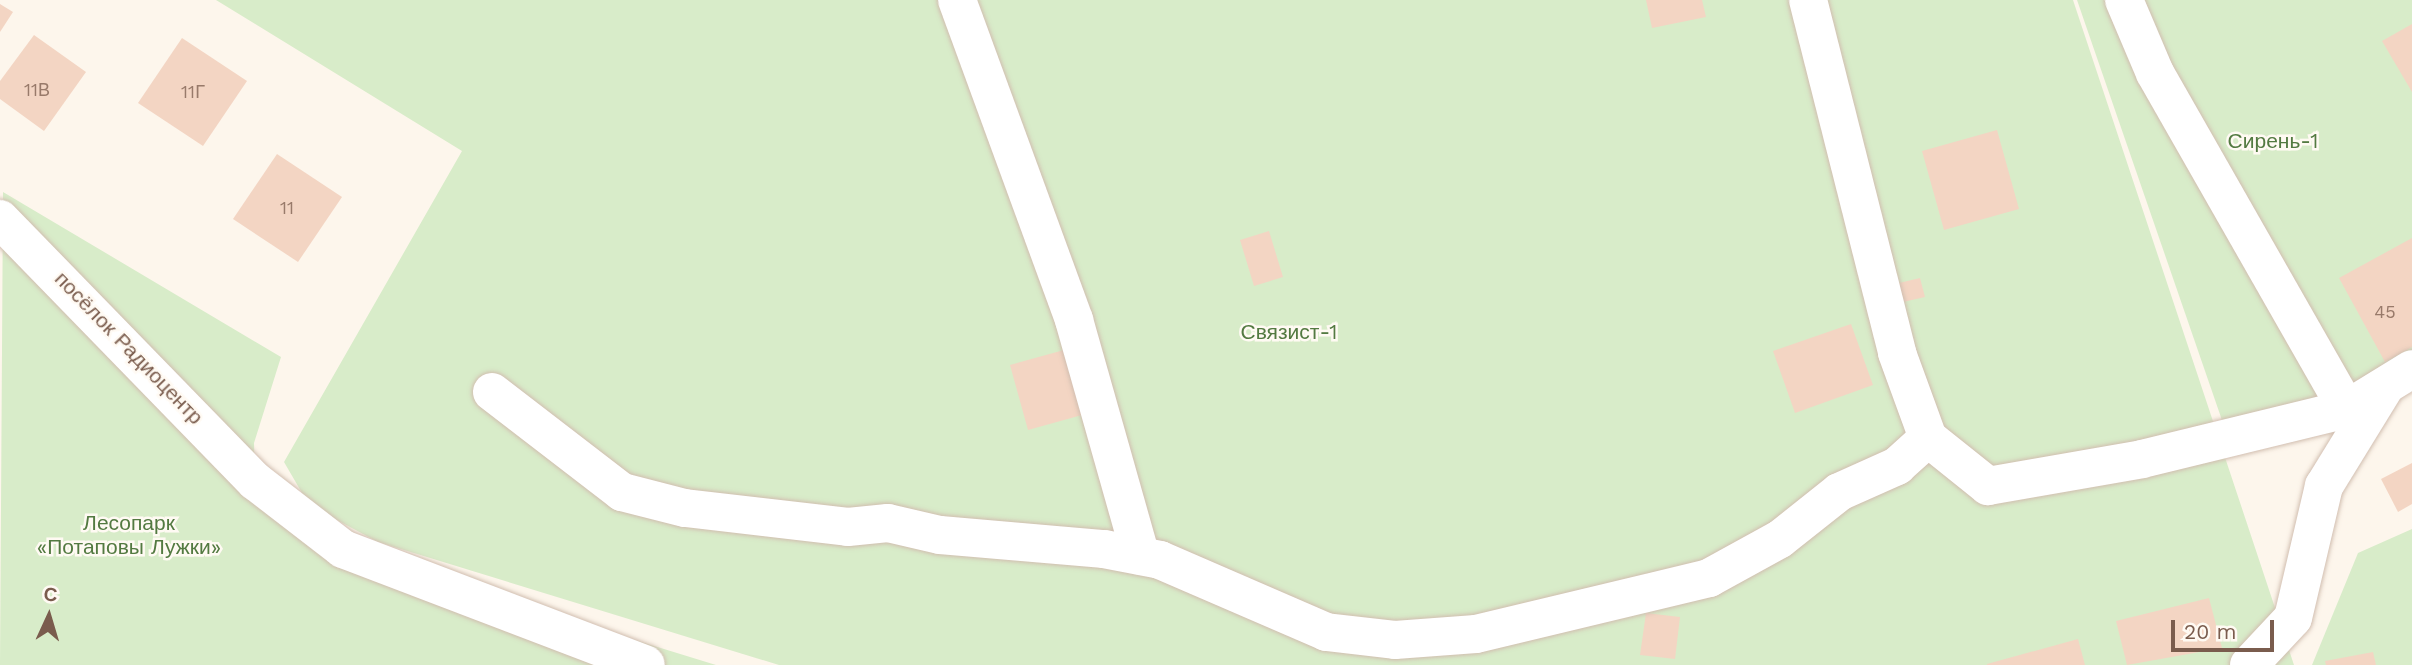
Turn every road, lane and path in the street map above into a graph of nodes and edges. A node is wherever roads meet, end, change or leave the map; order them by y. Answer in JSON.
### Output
{"nodes":[{"id":1,"x":957,"y":0,"type":"edge"},
{"id":2,"x":1808,"y":0,"type":"edge"},
{"id":3,"x":2124,"y":0,"type":"edge"},
{"id":4,"x":0,"y":219,"type":"edge"},
{"id":5,"x":2399,"y":377,"type":"edge"},
{"id":6,"x":492,"y":392,"type":"dead end"},
{"id":7,"x":2347,"y":409,"type":"junction"},
{"id":8,"x":1928,"y":438,"type":"junction"},
{"id":9,"x":1141,"y":556,"type":"junction"},
{"id":10,"x":646,"y":665,"type":"edge"},
{"id":11,"x":2249,"y":665,"type":"edge"}],
"edges":[{"from":1,"to":9,"type":"street"},
{"from":2,"to":8,"type":"street"},
{"from":3,"to":7,"type":"street"},
{"from":4,"to":10,"type":"street","name":"посёлок Радиоцентр"},
{"from":5,"to":7,"type":"street"},
{"from":5,"to":11,"type":"street"},
{"from":6,"to":9,"type":"street"},
{"from":7,"to":8,"type":"street"},
{"from":8,"to":9,"type":"street"}]}
